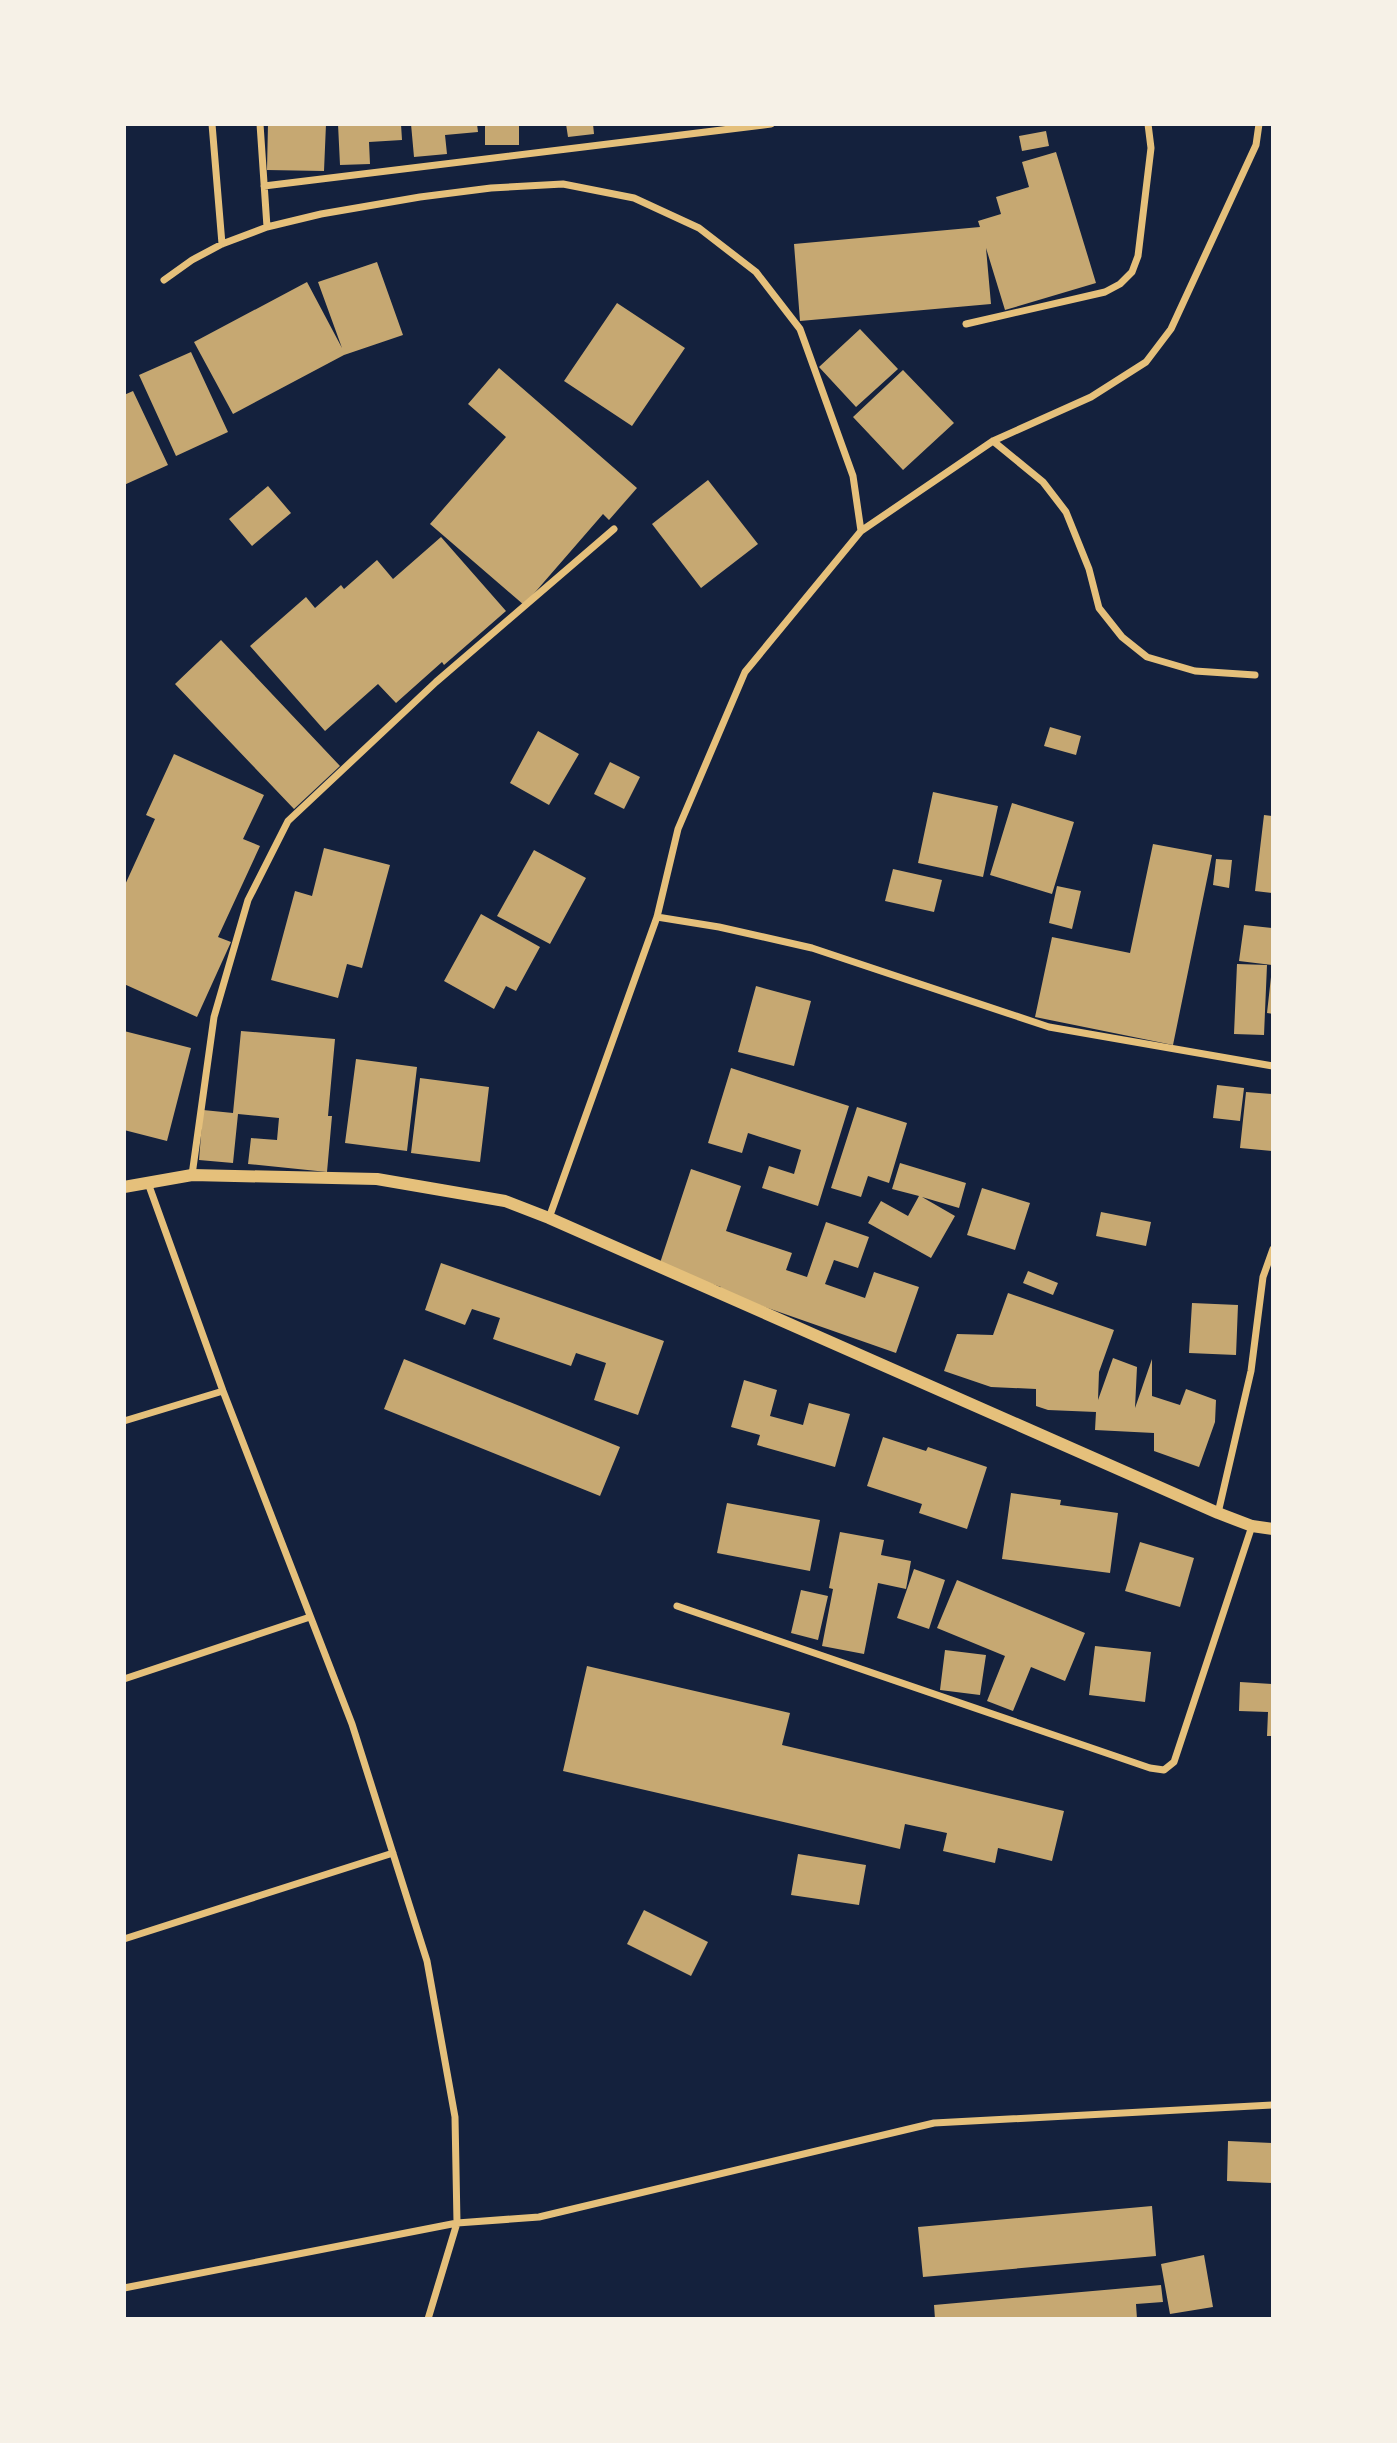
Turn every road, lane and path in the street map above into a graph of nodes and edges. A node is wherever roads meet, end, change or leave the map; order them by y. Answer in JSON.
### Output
{"nodes":[{"id":1,"x":212,"y":124,"type":"edge"},
{"id":2,"x":260,"y":124,"type":"edge"},
{"id":3,"x":771,"y":124,"type":"edge"},
{"id":4,"x":1148,"y":124,"type":"edge"},
{"id":5,"x":1259,"y":124,"type":"edge"},
{"id":6,"x":264,"y":186,"type":"junction"},
{"id":7,"x":267,"y":227,"type":"junction"},
{"id":8,"x":222,"y":244,"type":"junction"},
{"id":9,"x":164,"y":280,"type":"dead end"},
{"id":10,"x":965,"y":324,"type":"dead end"},
{"id":11,"x":993,"y":441,"type":"junction"},
{"id":12,"x":614,"y":529,"type":"dead end"},
{"id":13,"x":861,"y":531,"type":"junction"},
{"id":14,"x":1255,"y":675,"type":"dead end"},
{"id":15,"x":657,"y":917,"type":"junction"},
{"id":16,"x":1273,"y":1066,"type":"edge"},
{"id":17,"x":192,"y":1175,"type":"junction"},
{"id":18,"x":148,"y":1183,"type":"junction"},
{"id":19,"x":124,"y":1187,"type":"edge"},
{"id":20,"x":549,"y":1218,"type":"junction"},
{"id":21,"x":1273,"y":1249,"type":"edge"},
{"id":22,"x":223,"y":1391,"type":"junction"},
{"id":23,"x":124,"y":1421,"type":"edge"},
{"id":24,"x":1217,"y":1513,"type":"junction"},
{"id":25,"x":1252,"y":1526,"type":"junction"},
{"id":26,"x":1273,"y":1529,"type":"edge"},
{"id":27,"x":677,"y":1606,"type":"dead end"},
{"id":28,"x":310,"y":1617,"type":"junction"},
{"id":29,"x":124,"y":1679,"type":"edge"},
{"id":30,"x":393,"y":1853,"type":"junction"},
{"id":31,"x":124,"y":1939,"type":"edge"},
{"id":32,"x":1273,"y":2105,"type":"edge"},
{"id":33,"x":457,"y":2223,"type":"junction"},
{"id":34,"x":124,"y":2288,"type":"edge"},
{"id":35,"x":428,"y":2319,"type":"edge"}],
"edges":[{"from":1,"to":8,"type":"street"},
{"from":2,"to":6,"type":"street"},
{"from":3,"to":6,"type":"street"},
{"from":4,"to":10,"type":"street"},
{"from":5,"to":11,"type":"street"},
{"from":6,"to":7,"type":"street"},
{"from":7,"to":8,"type":"street"},
{"from":7,"to":13,"type":"street"},
{"from":8,"to":9,"type":"street"},
{"from":11,"to":13,"type":"street"},
{"from":11,"to":14,"type":"street"},
{"from":12,"to":17,"type":"street"},
{"from":13,"to":15,"type":"street"},
{"from":15,"to":16,"type":"street"},
{"from":15,"to":20,"type":"street"},
{"from":17,"to":18,"type":"street"},
{"from":17,"to":20,"type":"street"},
{"from":18,"to":19,"type":"street"},
{"from":18,"to":22,"type":"street"},
{"from":20,"to":24,"type":"street"},
{"from":21,"to":24,"type":"street"},
{"from":22,"to":23,"type":"street"},
{"from":22,"to":28,"type":"street"},
{"from":24,"to":25,"type":"street"},
{"from":25,"to":26,"type":"street"},
{"from":25,"to":27,"type":"street"},
{"from":28,"to":29,"type":"street"},
{"from":28,"to":30,"type":"street"},
{"from":30,"to":31,"type":"street"},
{"from":30,"to":33,"type":"street"},
{"from":32,"to":33,"type":"street"},
{"from":33,"to":34,"type":"street"},
{"from":33,"to":35,"type":"street"}]}
